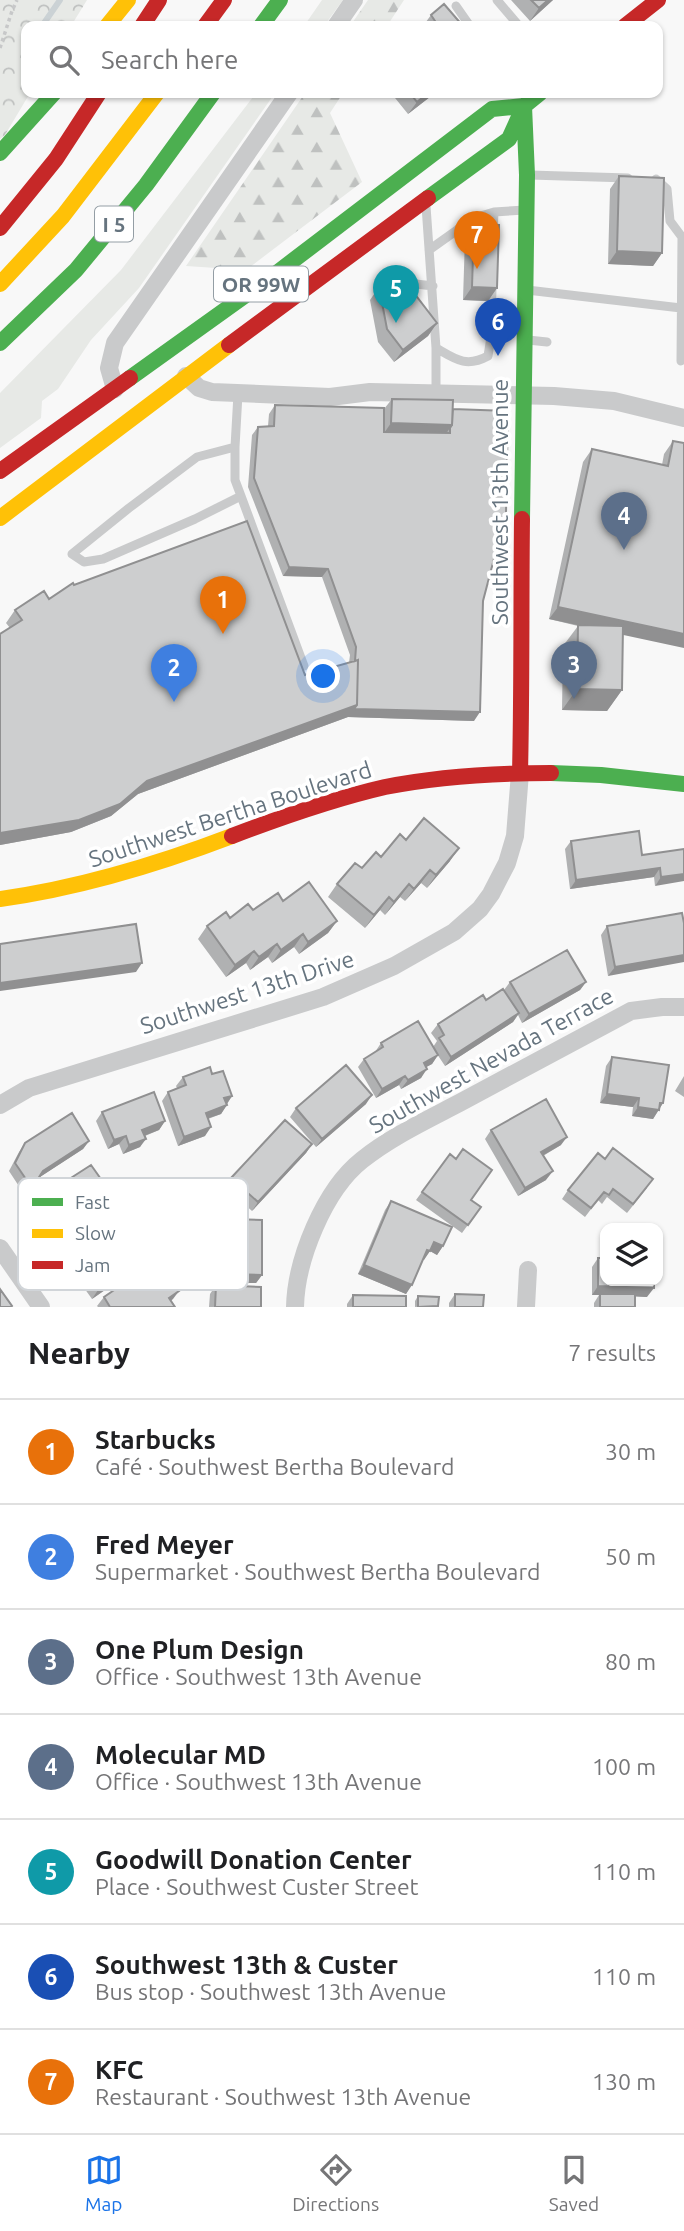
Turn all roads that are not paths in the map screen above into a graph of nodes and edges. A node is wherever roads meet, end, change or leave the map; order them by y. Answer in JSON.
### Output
{"nodes":[{"id":1,"x":128,"y":0,"type":"edge"},
{"id":2,"x":159,"y":0,"type":"edge"},
{"id":3,"x":224,"y":0,"type":"edge"},
{"id":4,"x":280,"y":0,"type":"edge"},
{"id":5,"x":354,"y":0,"type":"edge"},
{"id":6,"x":497,"y":0,"type":"edge"},
{"id":7,"x":658,"y":0,"type":"edge"},
{"id":8,"x":456,"y":6,"type":"dead end"},
{"id":9,"x":111,"y":21,"type":"edge"},
{"id":10,"x":145,"y":21,"type":"edge"},
{"id":11,"x":209,"y":21,"type":"edge"},
{"id":12,"x":265,"y":21,"type":"edge"},
{"id":13,"x":339,"y":21,"type":"edge"},
{"id":14,"x":466,"y":21,"type":"edge"},
{"id":15,"x":515,"y":21,"type":"edge"},
{"id":16,"x":631,"y":21,"type":"edge"},
{"id":17,"x":50,"y":98,"type":"edge"},
{"id":18,"x":96,"y":98,"type":"edge"},
{"id":19,"x":153,"y":98,"type":"edge"},
{"id":20,"x":209,"y":98,"type":"edge"},
{"id":21,"x":286,"y":98,"type":"edge"},
{"id":22,"x":530,"y":98,"type":"edge"},
{"id":23,"x":522,"y":102,"type":"junction"},
{"id":24,"x":0,"y":153,"type":"edge"},
{"id":25,"x":527,"y":175,"type":"junction"},
{"id":26,"x":426,"y":201,"type":"junction"},
{"id":27,"x":527,"y":209,"type":"junction"},
{"id":28,"x":494,"y":212,"type":"junction"},
{"id":29,"x":0,"y":228,"type":"edge"},
{"id":30,"x":493,"y":239,"type":"edge"},
{"id":31,"x":429,"y":250,"type":"junction"},
{"id":32,"x":492,"y":281,"type":"edge"},
{"id":33,"x":0,"y":284,"type":"edge"},
{"id":34,"x":416,"y":284,"type":"dead end"},
{"id":35,"x":433,"y":286,"type":"junction"},
{"id":36,"x":525,"y":290,"type":"junction"},
{"id":37,"x":681,"y":308,"type":"junction"},
{"id":38,"x":524,"y":340,"type":"junction"},
{"id":39,"x":547,"y":342,"type":"dead end"},
{"id":40,"x":0,"y":343,"type":"edge"},
{"id":41,"x":436,"y":348,"type":"junction"},
{"id":42,"x":681,"y":361,"type":"dead end"},
{"id":43,"x":186,"y":376,"type":"junction"},
{"id":44,"x":116,"y":389,"type":"junction"},
{"id":45,"x":436,"y":393,"type":"junction"},
{"id":46,"x":238,"y":394,"type":"junction"},
{"id":47,"x":524,"y":397,"type":"junction"},
{"id":48,"x":684,"y":418,"type":"edge"},
{"id":49,"x":235,"y":447,"type":"junction"},
{"id":50,"x":0,"y":471,"type":"edge"},
{"id":51,"x":241,"y":496,"type":"junction"},
{"id":52,"x":0,"y":518,"type":"edge"},
{"id":53,"x":304,"y":666,"type":"edge"},
{"id":54,"x":520,"y":773,"type":"junction"},
{"id":55,"x":684,"y":784,"type":"edge"},
{"id":56,"x":0,"y":899,"type":"edge"},
{"id":57,"x":684,"y":1007,"type":"edge"},
{"id":58,"x":0,"y":1105,"type":"edge"},
{"id":59,"x":0,"y":1248,"type":"edge"},
{"id":60,"x":528,"y":1270,"type":"dead end"},
{"id":61,"x":18,"y":1274,"type":"edge"},
{"id":62,"x":29,"y":1290,"type":"edge"},
{"id":63,"x":41,"y":1307,"type":"edge"},
{"id":64,"x":295,"y":1307,"type":"edge"},
{"id":65,"x":526,"y":1307,"type":"edge"}],
"edges":[{"from":1,"to":9,"type":"main road"},
{"from":2,"to":10,"type":"main road"},
{"from":3,"to":11,"type":"main road"},
{"from":4,"to":12,"type":"main road"},
{"from":5,"to":13,"type":"street"},
{"from":6,"to":15,"type":"lane"},
{"from":7,"to":16,"type":"main road"},
{"from":8,"to":14,"type":"lane"},
{"from":17,"to":24,"type":"main road"},
{"from":18,"to":29,"type":"main road"},
{"from":19,"to":33,"type":"main road","number":"I 5"},
{"from":20,"to":40,"type":"main road","number":"I 5"},
{"from":21,"to":44,"type":"street"},
{"from":22,"to":23,"type":"main road","number":"OR 99W"},
{"from":23,"to":25,"type":"main road","name":"Southwest 13th Avenue"},
{"from":23,"to":26,"type":"main road","number":"OR 99W"},
{"from":23,"to":44,"type":"main road","number":"OR 99W"},
{"from":25,"to":27,"type":"main road","name":"Southwest 13th Avenue"},
{"from":25,"to":37,"type":"lane"},
{"from":26,"to":31,"type":"lane"},
{"from":26,"to":43,"type":"main road","number":"OR 99W"},
{"from":27,"to":28,"type":"lane"},
{"from":27,"to":36,"type":"main road","name":"Southwest 13th Avenue"},
{"from":28,"to":30,"type":"lane"},
{"from":28,"to":31,"type":"lane"},
{"from":31,"to":35,"type":"lane"},
{"from":32,"to":41,"type":"lane"},
{"from":34,"to":35,"type":"lane"},
{"from":35,"to":41,"type":"lane"},
{"from":36,"to":37,"type":"lane"},
{"from":36,"to":38,"type":"main road","name":"Southwest 13th Avenue"},
{"from":37,"to":42,"type":"lane"},
{"from":38,"to":39,"type":"lane"},
{"from":38,"to":47,"type":"main road","name":"Southwest 13th Avenue"},
{"from":41,"to":45,"type":"lane"},
{"from":43,"to":46,"type":"street"},
{"from":43,"to":52,"type":"main road","number":"OR 99W"},
{"from":44,"to":50,"type":"main road","number":"OR 99W"},
{"from":45,"to":46,"type":"street"},
{"from":45,"to":47,"type":"street"},
{"from":46,"to":49,"type":"lane"},
{"from":47,"to":48,"type":"street"},
{"from":47,"to":54,"type":"main road","name":"Southwest 13th Avenue"},
{"from":49,"to":51,"type":"lane"},
{"from":49,"to":51,"type":"lane"},
{"from":51,"to":53,"type":"lane"},
{"from":54,"to":55,"type":"main road","name":"Southwest Bertha Boulevard"},
{"from":54,"to":56,"type":"main road","name":"Southwest Bertha Boulevard"},
{"from":54,"to":58,"type":"street","name":"Southwest 13th Drive"},
{"from":57,"to":64,"type":"street","name":"Southwest Nevada Terrace"},
{"from":59,"to":61,"type":"street"},
{"from":60,"to":65,"type":"street"},
{"from":62,"to":63,"type":"street"}]}
